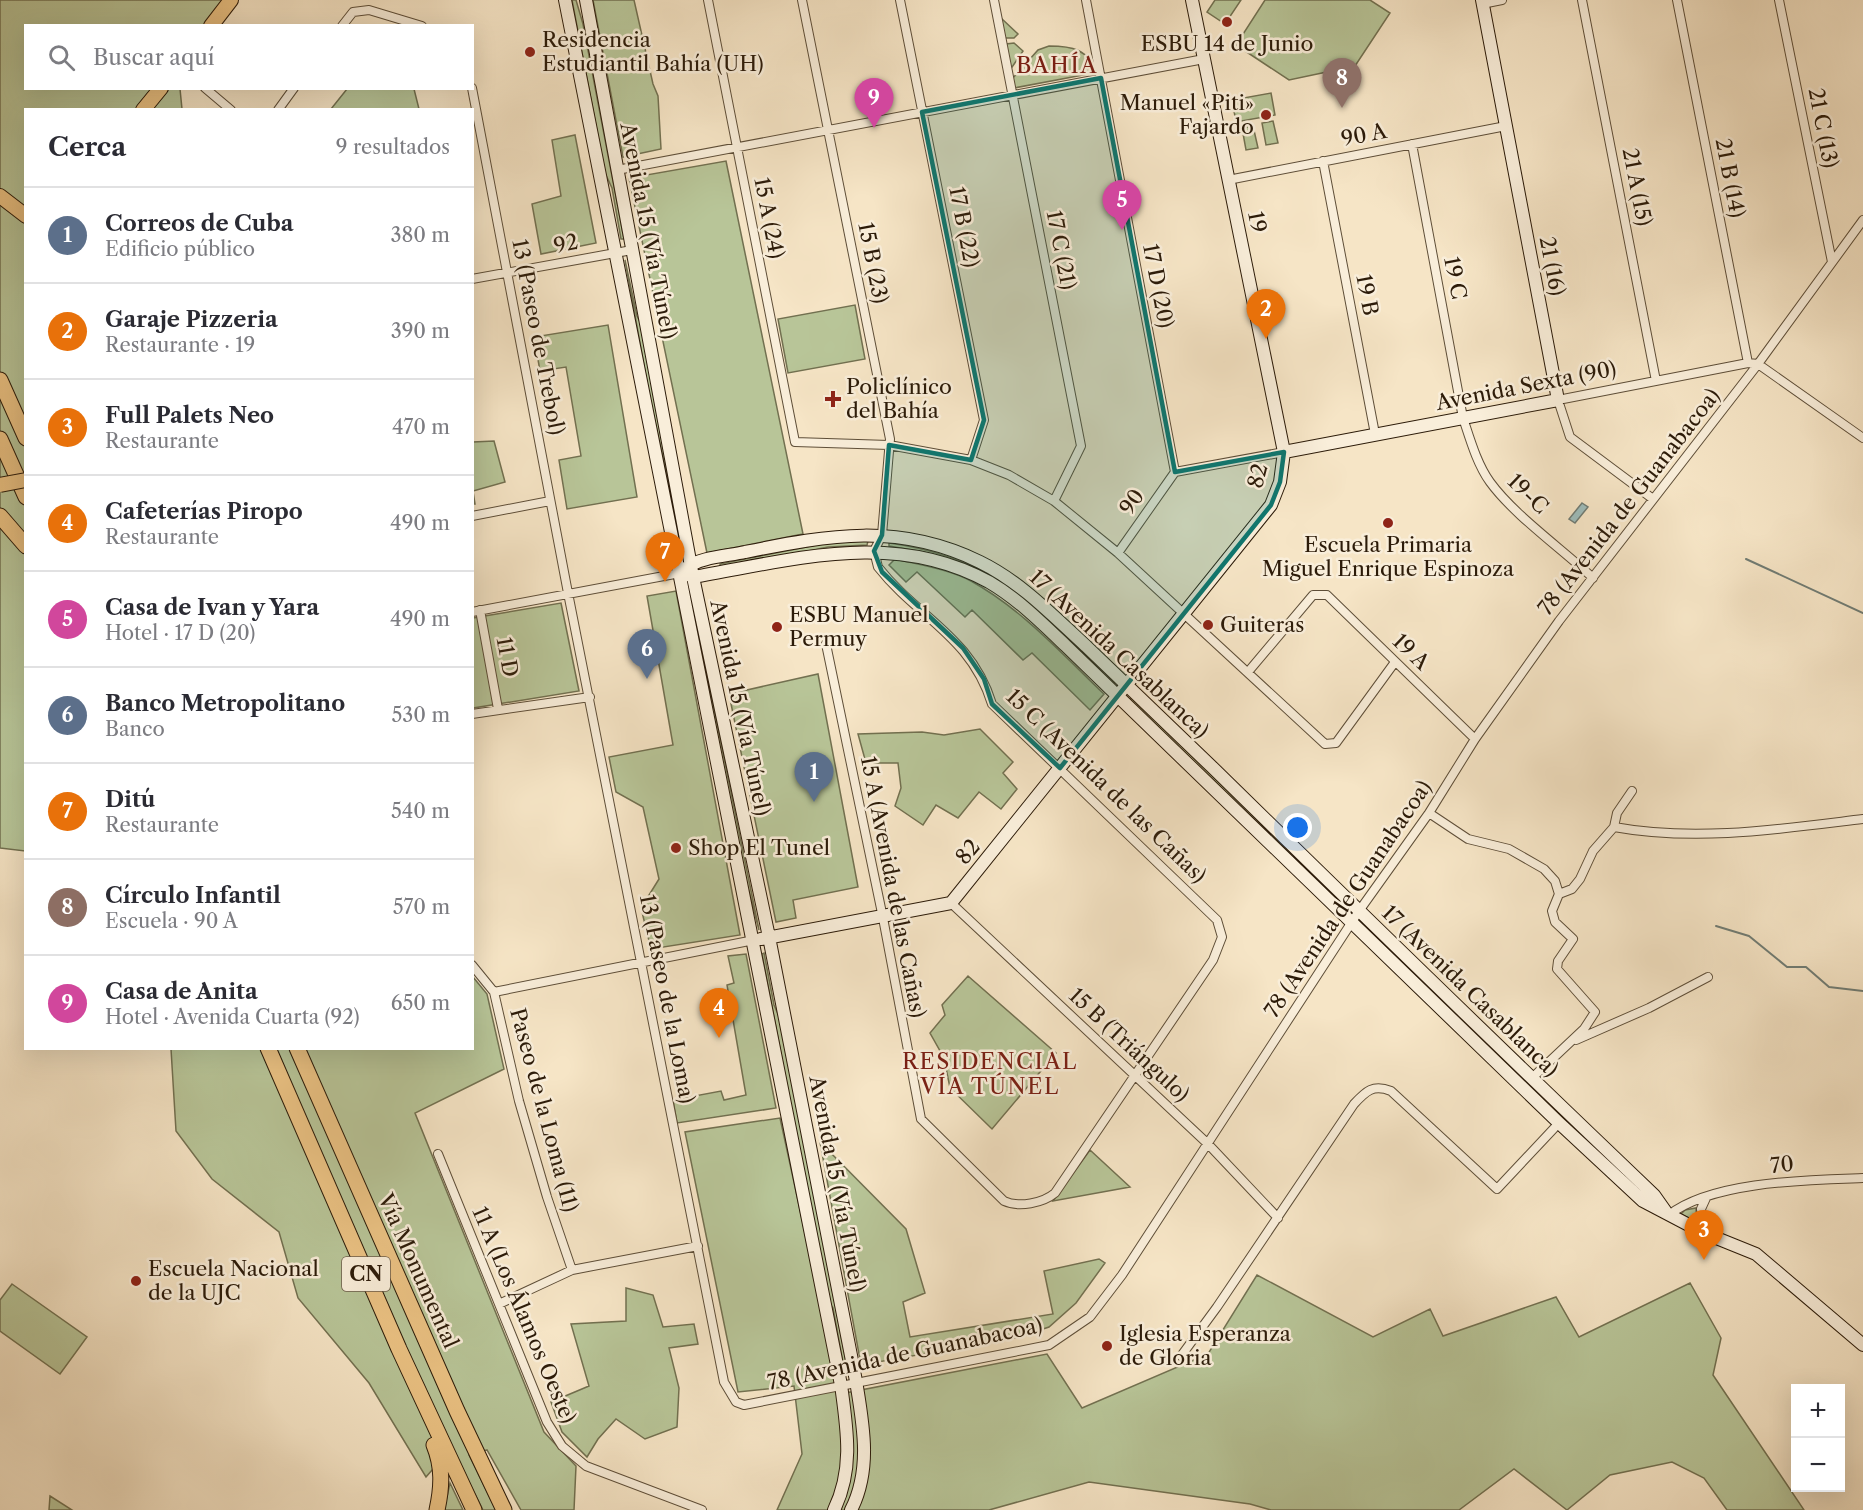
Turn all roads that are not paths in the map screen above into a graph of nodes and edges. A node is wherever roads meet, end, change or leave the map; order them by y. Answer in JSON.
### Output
{"nodes":[{"id":1,"x":231,"y":0,"type":"edge"},
{"id":2,"x":565,"y":0,"type":"edge"},
{"id":3,"x":586,"y":0,"type":"edge"},
{"id":4,"x":708,"y":0,"type":"edge"},
{"id":5,"x":802,"y":0,"type":"edge"},
{"id":6,"x":900,"y":0,"type":"edge"},
{"id":7,"x":994,"y":0,"type":"edge"},
{"id":8,"x":1086,"y":0,"type":"edge"},
{"id":9,"x":1192,"y":0,"type":"edge"},
{"id":10,"x":1502,"y":0,"type":"edge"},
{"id":11,"x":1582,"y":0,"type":"edge"},
{"id":12,"x":1677,"y":0,"type":"edge"},
{"id":13,"x":1779,"y":0,"type":"edge"},
{"id":14,"x":1482,"y":2,"type":"edge"},
{"id":15,"x":213,"y":24,"type":"edge"},
{"id":16,"x":344,"y":24,"type":"edge"},
{"id":17,"x":416,"y":24,"type":"edge"},
{"id":18,"x":1204,"y":58,"type":"junction"},
{"id":19,"x":1101,"y":78,"type":"junction"},
{"id":20,"x":159,"y":90,"type":"edge"},
{"id":21,"x":207,"y":90,"type":"edge"},
{"id":22,"x":293,"y":90,"type":"edge"},
{"id":23,"x":472,"y":90,"type":"edge"},
{"id":24,"x":1012,"y":95,"type":"junction"},
{"id":25,"x":145,"y":108,"type":"edge"},
{"id":26,"x":229,"y":108,"type":"edge"},
{"id":27,"x":279,"y":108,"type":"edge"},
{"id":28,"x":922,"y":112,"type":"junction"},
{"id":29,"x":1506,"y":126,"type":"junction"},
{"id":30,"x":828,"y":130,"type":"junction"},
{"id":31,"x":1412,"y":144,"type":"junction"},
{"id":32,"x":737,"y":147,"type":"junction"},
{"id":33,"x":1323,"y":161,"type":"junction"},
{"id":34,"x":616,"y":170,"type":"junction"},
{"id":35,"x":1228,"y":180,"type":"junction"},
{"id":36,"x":0,"y":194,"type":"edge"},
{"id":37,"x":24,"y":200,"type":"edge"},
{"id":38,"x":24,"y":214,"type":"edge"},
{"id":39,"x":1863,"y":220,"type":"edge"},
{"id":40,"x":632,"y":250,"type":"junction"},
{"id":41,"x":616,"y":252,"type":"junction"},
{"id":42,"x":1832,"y":262,"type":"junction"},
{"id":43,"x":507,"y":274,"type":"junction"},
{"id":44,"x":474,"y":279,"type":"edge"},
{"id":45,"x":1748,"y":363,"type":"junction"},
{"id":46,"x":1758,"y":364,"type":"junction"},
{"id":47,"x":0,"y":380,"type":"edge"},
{"id":48,"x":1656,"y":381,"type":"junction"},
{"id":49,"x":1558,"y":399,"type":"junction"},
{"id":50,"x":1463,"y":417,"type":"junction"},
{"id":51,"x":24,"y":434,"type":"edge"},
{"id":52,"x":1375,"y":434,"type":"junction"},
{"id":53,"x":1863,"y":438,"type":"edge"},
{"id":54,"x":0,"y":439,"type":"edge"},
{"id":55,"x":890,"y":444,"type":"junction"},
{"id":56,"x":1284,"y":452,"type":"junction"},
{"id":57,"x":971,"y":460,"type":"junction"},
{"id":58,"x":1175,"y":472,"type":"junction"},
{"id":59,"x":24,"y":480,"type":"edge"},
{"id":60,"x":0,"y":485,"type":"edge"},
{"id":61,"x":24,"y":493,"type":"edge"},
{"id":62,"x":1653,"y":499,"type":"junction"},
{"id":63,"x":550,"y":501,"type":"junction"},
{"id":64,"x":1054,"y":501,"type":"junction"},
{"id":65,"x":0,"y":516,"type":"edge"},
{"id":66,"x":474,"y":516,"type":"edge"},
{"id":67,"x":882,"y":535,"type":"junction"},
{"id":68,"x":24,"y":544,"type":"edge"},
{"id":69,"x":874,"y":551,"type":"junction"},
{"id":70,"x":1118,"y":553,"type":"junction"},
{"id":71,"x":692,"y":570,"type":"junction"},
{"id":72,"x":680,"y":573,"type":"junction"},
{"id":73,"x":1593,"y":578,"type":"junction"},
{"id":74,"x":568,"y":593,"type":"junction"},
{"id":75,"x":476,"y":611,"type":"edge"},
{"id":76,"x":1185,"y":612,"type":"junction"},
{"id":77,"x":826,"y":644,"type":"dead end"},
{"id":78,"x":1395,"y":662,"type":"junction"},
{"id":79,"x":1248,"y":672,"type":"junction"},
{"id":80,"x":1128,"y":685,"type":"junction"},
{"id":81,"x":1117,"y":696,"type":"junction"},
{"id":82,"x":591,"y":697,"type":"junction"},
{"id":83,"x":498,"y":710,"type":"junction"},
{"id":84,"x":474,"y":714,"type":"edge"},
{"id":85,"x":1475,"y":739,"type":"junction"},
{"id":86,"x":1060,"y":768,"type":"junction"},
{"id":87,"x":1632,"y":791,"type":"dead end"},
{"id":88,"x":1429,"y":813,"type":"junction"},
{"id":89,"x":1863,"y":819,"type":"edge"},
{"id":90,"x":1614,"y":827,"type":"junction"},
{"id":91,"x":1559,"y":894,"type":"junction"},
{"id":92,"x":951,"y":903,"type":"junction"},
{"id":93,"x":1359,"y":911,"type":"junction"},
{"id":94,"x":883,"y":918,"type":"junction"},
{"id":95,"x":1352,"y":923,"type":"junction"},
{"id":96,"x":769,"y":937,"type":"junction"},
{"id":97,"x":754,"y":940,"type":"junction"},
{"id":98,"x":643,"y":962,"type":"junction"},
{"id":99,"x":474,"y":967,"type":"edge"},
{"id":100,"x":1708,"y":977,"type":"dead end"},
{"id":101,"x":494,"y":992,"type":"junction"},
{"id":102,"x":1570,"y":1042,"type":"junction"},
{"id":103,"x":269,"y":1050,"type":"edge"},
{"id":104,"x":298,"y":1050,"type":"edge"},
{"id":105,"x":1135,"y":1074,"type":"junction"},
{"id":106,"x":1532,"y":1078,"type":"junction"},
{"id":107,"x":1559,"y":1123,"type":"junction"},
{"id":108,"x":1208,"y":1144,"type":"junction"},
{"id":109,"x":438,"y":1154,"type":"dead end"},
{"id":110,"x":1602,"y":1157,"type":"junction"},
{"id":111,"x":1863,"y":1178,"type":"edge"},
{"id":112,"x":1706,"y":1198,"type":"junction"},
{"id":113,"x":1669,"y":1215,"type":"junction"},
{"id":114,"x":1278,"y":1218,"type":"junction"},
{"id":115,"x":1704,"y":1233,"type":"junction"},
{"id":116,"x":698,"y":1246,"type":"junction"},
{"id":117,"x":572,"y":1270,"type":"junction"},
{"id":118,"x":499,"y":1304,"type":"junction"},
{"id":119,"x":1863,"y":1345,"type":"edge"},
{"id":120,"x":399,"y":1349,"type":"junction"},
{"id":121,"x":1180,"y":1356,"type":"dead end"},
{"id":122,"x":856,"y":1381,"type":"junction"},
{"id":123,"x":841,"y":1385,"type":"junction"},
{"id":124,"x":744,"y":1405,"type":"joint"},
{"id":125,"x":437,"y":1510,"type":"edge"},
{"id":126,"x":474,"y":1510,"type":"edge"},
{"id":127,"x":505,"y":1510,"type":"edge"},
{"id":128,"x":702,"y":1510,"type":"edge"},
{"id":129,"x":834,"y":1510,"type":"edge"},
{"id":130,"x":851,"y":1510,"type":"edge"}],
"edges":[{"from":1,"to":15,"type":"main road"},
{"from":2,"to":41,"type":"main road","name":"Avenida 15 (Vía Túnel)"},
{"from":3,"to":34,"type":"main road","name":"Avenida 15 (Vía Túnel)"},
{"from":4,"to":32,"type":"street","name":"15 A (24)"},
{"from":5,"to":30,"type":"street","name":"15 B (23)"},
{"from":6,"to":28,"type":"street","name":"17 B (22)"},
{"from":7,"to":24,"type":"street","name":"17 C (21)"},
{"from":8,"to":19,"type":"street","name":"17 D (20)"},
{"from":9,"to":18,"type":"main road","name":"19"},
{"from":10,"to":14,"type":"street"},
{"from":11,"to":48,"type":"street","name":"21 A (15)"},
{"from":12,"to":45,"type":"street","name":"21 B (14)"},
{"from":13,"to":42,"type":"street","name":"21 C (13)"},
{"from":14,"to":29,"type":"main road","name":"21 (16)"},
{"from":16,"to":17,"type":"street"},
{"from":18,"to":19,"type":"street"},
{"from":18,"to":35,"type":"main road","name":"19"},
{"from":19,"to":24,"type":"street"},
{"from":19,"to":58,"type":"street","name":"17 D (20)"},
{"from":20,"to":25,"type":"main road"},
{"from":21,"to":26,"type":"street"},
{"from":22,"to":27,"type":"street"},
{"from":23,"to":43,"type":"street","name":"13 (Paseo de Trebol)"},
{"from":24,"to":28,"type":"street"},
{"from":24,"to":64,"type":"street","name":"17 C (21)"},
{"from":28,"to":30,"type":"street"},
{"from":28,"to":57,"type":"street","name":"17 B (22)"},
{"from":29,"to":31,"type":"street","name":"90 A"},
{"from":29,"to":49,"type":"main road","name":"21 (16)"},
{"from":30,"to":32,"type":"street"},
{"from":30,"to":55,"type":"street","name":"15 B (23)"},
{"from":31,"to":33,"type":"street","name":"90 A"},
{"from":31,"to":50,"type":"street","name":"19 C"},
{"from":32,"to":34,"type":"street"},
{"from":32,"to":55,"type":"street","name":"15 A (24)"},
{"from":33,"to":35,"type":"street","name":"90 A"},
{"from":33,"to":52,"type":"street","name":"19 B"},
{"from":34,"to":40,"type":"main road","name":"Avenida 15 (Vía Túnel)"},
{"from":35,"to":56,"type":"main road","name":"19"},
{"from":36,"to":37,"type":"main road"},
{"from":36,"to":38,"type":"main road"},
{"from":39,"to":42,"type":"street","name":"78 (Avenida de Guanabacoa)"},
{"from":40,"to":41,"type":"street","name":"92"},
{"from":40,"to":71,"type":"main road","name":"Avenida 15 (Vía Túnel)"},
{"from":41,"to":43,"type":"street","name":"92"},
{"from":41,"to":72,"type":"main road","name":"Avenida 15 (Vía Túnel)"},
{"from":42,"to":46,"type":"street","name":"78 (Avenida de Guanabacoa)"},
{"from":43,"to":44,"type":"street","name":"92"},
{"from":43,"to":63,"type":"street","name":"13 (Paseo de Trebol)"},
{"from":45,"to":46,"type":"street","name":"Avenida Sexta (90)"},
{"from":45,"to":48,"type":"street","name":"Avenida Sexta (90)"},
{"from":46,"to":53,"type":"street","name":"Avenida Sexta (90)"},
{"from":46,"to":62,"type":"street","name":"78 (Avenida de Guanabacoa)"},
{"from":47,"to":51,"type":"highway"},
{"from":48,"to":49,"type":"street","name":"Avenida Sexta (90)"},
{"from":49,"to":50,"type":"main road","name":"Avenida Sexta (90)"},
{"from":49,"to":62,"type":"street","name":"21 (16)"},
{"from":50,"to":52,"type":"main road","name":"Avenida Sexta (90)"},
{"from":50,"to":73,"type":"street","name":"19-C"},
{"from":52,"to":56,"type":"main road","name":"Avenida Sexta (90)"},
{"from":54,"to":61,"type":"highway"},
{"from":55,"to":57,"type":"street"},
{"from":55,"to":67,"type":"street","name":"15 B (23)"},
{"from":56,"to":58,"type":"street","name":"Avenida Sexta (90)"},
{"from":56,"to":76,"type":"main road","name":"82"},
{"from":57,"to":64,"type":"street"},
{"from":58,"to":70,"type":"street","name":"90"},
{"from":59,"to":60,"type":"main road","bridge":true},
{"from":62,"to":73,"type":"street","name":"78 (Avenida de Guanabacoa)"},
{"from":63,"to":66,"type":"street"},
{"from":63,"to":74,"type":"street","name":"13 (Paseo de Trebol)"},
{"from":64,"to":70,"type":"street"},
{"from":65,"to":68,"type":"highway"},
{"from":67,"to":69,"type":"street"},
{"from":67,"to":71,"type":"main road","name":"17 (Avenida Casablanca)"},
{"from":67,"to":80,"type":"main road","name":"17 (Avenida Casablanca)"},
{"from":69,"to":71,"type":"main road","name":"17 (Avenida Casablanca)"},
{"from":69,"to":81,"type":"main road","name":"17 (Avenida Casablanca)"},
{"from":69,"to":86,"type":"street","name":"15 C (Avenida de las Cañas)"},
{"from":70,"to":76,"type":"street"},
{"from":71,"to":72,"type":"main road","name":"17 (Avenida Casablanca)"},
{"from":71,"to":96,"type":"main road","name":"Avenida 15 (Vía Túnel)"},
{"from":72,"to":74,"type":"street"},
{"from":72,"to":97,"type":"main road","name":"Avenida 15 (Vía Túnel)"},
{"from":73,"to":85,"type":"street","name":"78 (Avenida de Guanabacoa)"},
{"from":74,"to":75,"type":"street"},
{"from":74,"to":82,"type":"street","name":"13 (Paseo de la Loma)"},
{"from":75,"to":83,"type":"street","name":"11 D"},
{"from":76,"to":79,"type":"street"},
{"from":76,"to":80,"type":"main road","name":"82"},
{"from":77,"to":94,"type":"street","name":"15 A (Avenida de las Cañas)"},
{"from":78,"to":79,"type":"street","name":"19 A"},
{"from":78,"to":79,"type":"street"},
{"from":78,"to":85,"type":"street","name":"19 A"},
{"from":80,"to":81,"type":"main road","name":"82"},
{"from":80,"to":93,"type":"main road","name":"17 (Avenida Casablanca)"},
{"from":81,"to":86,"type":"main road","name":"82"},
{"from":81,"to":95,"type":"main road","name":"17 (Avenida Casablanca)"},
{"from":82,"to":83,"type":"street"},
{"from":82,"to":98,"type":"street","name":"13 (Paseo de la Loma)"},
{"from":83,"to":84,"type":"street"},
{"from":85,"to":88,"type":"street","name":"78 (Avenida de Guanabacoa)"},
{"from":86,"to":92,"type":"main road","name":"82"},
{"from":86,"to":105,"type":"street","name":"15 C (Avenida de las Cañas)"},
{"from":87,"to":90,"type":"street"},
{"from":88,"to":91,"type":"street"},
{"from":88,"to":93,"type":"street","name":"78 (Avenida de Guanabacoa)"},
{"from":89,"to":90,"type":"street"},
{"from":90,"to":91,"type":"street"},
{"from":91,"to":102,"type":"street"},
{"from":92,"to":94,"type":"main road"},
{"from":92,"to":105,"type":"street","name":"15 B (Triángulo)"},
{"from":93,"to":95,"type":"street","name":"78 (Avenida de Guanabacoa)"},
{"from":93,"to":106,"type":"main road","name":"17 (Avenida Casablanca)"},
{"from":94,"to":96,"type":"main road"},
{"from":94,"to":105,"type":"street","name":"15 A (Avenida de las Cañas)"},
{"from":95,"to":107,"type":"main road","name":"17 (Avenida Casablanca)"},
{"from":95,"to":108,"type":"street","name":"78 (Avenida de Guanabacoa)"},
{"from":96,"to":97,"type":"main road"},
{"from":96,"to":122,"type":"main road","name":"Avenida 15 (Vía Túnel)"},
{"from":97,"to":98,"type":"street"},
{"from":97,"to":123,"type":"main road","name":"Avenida 15 (Vía Túnel)"},
{"from":98,"to":101,"type":"street"},
{"from":98,"to":116,"type":"street","name":"13 (Paseo de la Loma)"},
{"from":99,"to":101,"type":"street","name":"Paseo de la Loma (11)"},
{"from":100,"to":102,"type":"street"},
{"from":101,"to":117,"type":"street","name":"Paseo de la Loma (11)"},
{"from":102,"to":106,"type":"street"},
{"from":103,"to":120,"type":"highway","number":"CN"},
{"from":104,"to":127,"type":"highway","name":"Vía Monumental","number":"CN"},
{"from":105,"to":108,"type":"street","name":"15 B (Triángulo)"},
{"from":106,"to":110,"type":"main road","name":"17 (Avenida Casablanca)"},
{"from":107,"to":110,"type":"main road","name":"17 (Avenida Casablanca)"},
{"from":107,"to":114,"type":"street"},
{"from":108,"to":114,"type":"street","name":"15 B (Triángulo)"},
{"from":108,"to":122,"type":"street","name":"78 (Avenida de Guanabacoa)"},
{"from":109,"to":118,"type":"street","name":"11 A (Los Álamos Oeste)"},
{"from":110,"to":113,"type":"main road","name":"17 (Avenida Casablanca)"},
{"from":111,"to":112,"type":"street","name":"70"},
{"from":112,"to":113,"type":"street","name":"70"},
{"from":112,"to":115,"type":"street"},
{"from":113,"to":115,"type":"main road"},
{"from":114,"to":121,"type":"street"},
{"from":115,"to":119,"type":"main road"},
{"from":116,"to":117,"type":"street"},
{"from":116,"to":124,"type":"street","name":"13 (Paseo de la Loma)"},
{"from":117,"to":118,"type":"street"},
{"from":118,"to":128,"type":"street","name":"11 A (Los Álamos Oeste)"},
{"from":120,"to":125,"type":"highway"},
{"from":120,"to":126,"type":"highway","number":"CN"},
{"from":122,"to":123,"type":"street","name":"78 (Avenida de Guanabacoa)"},
{"from":122,"to":130,"type":"main road","name":"Avenida 15 (Vía Túnel)"},
{"from":123,"to":124,"type":"street","name":"78 (Avenida de Guanabacoa)"},
{"from":123,"to":129,"type":"main road","name":"Avenida 15 (Vía Túnel)"}]}
